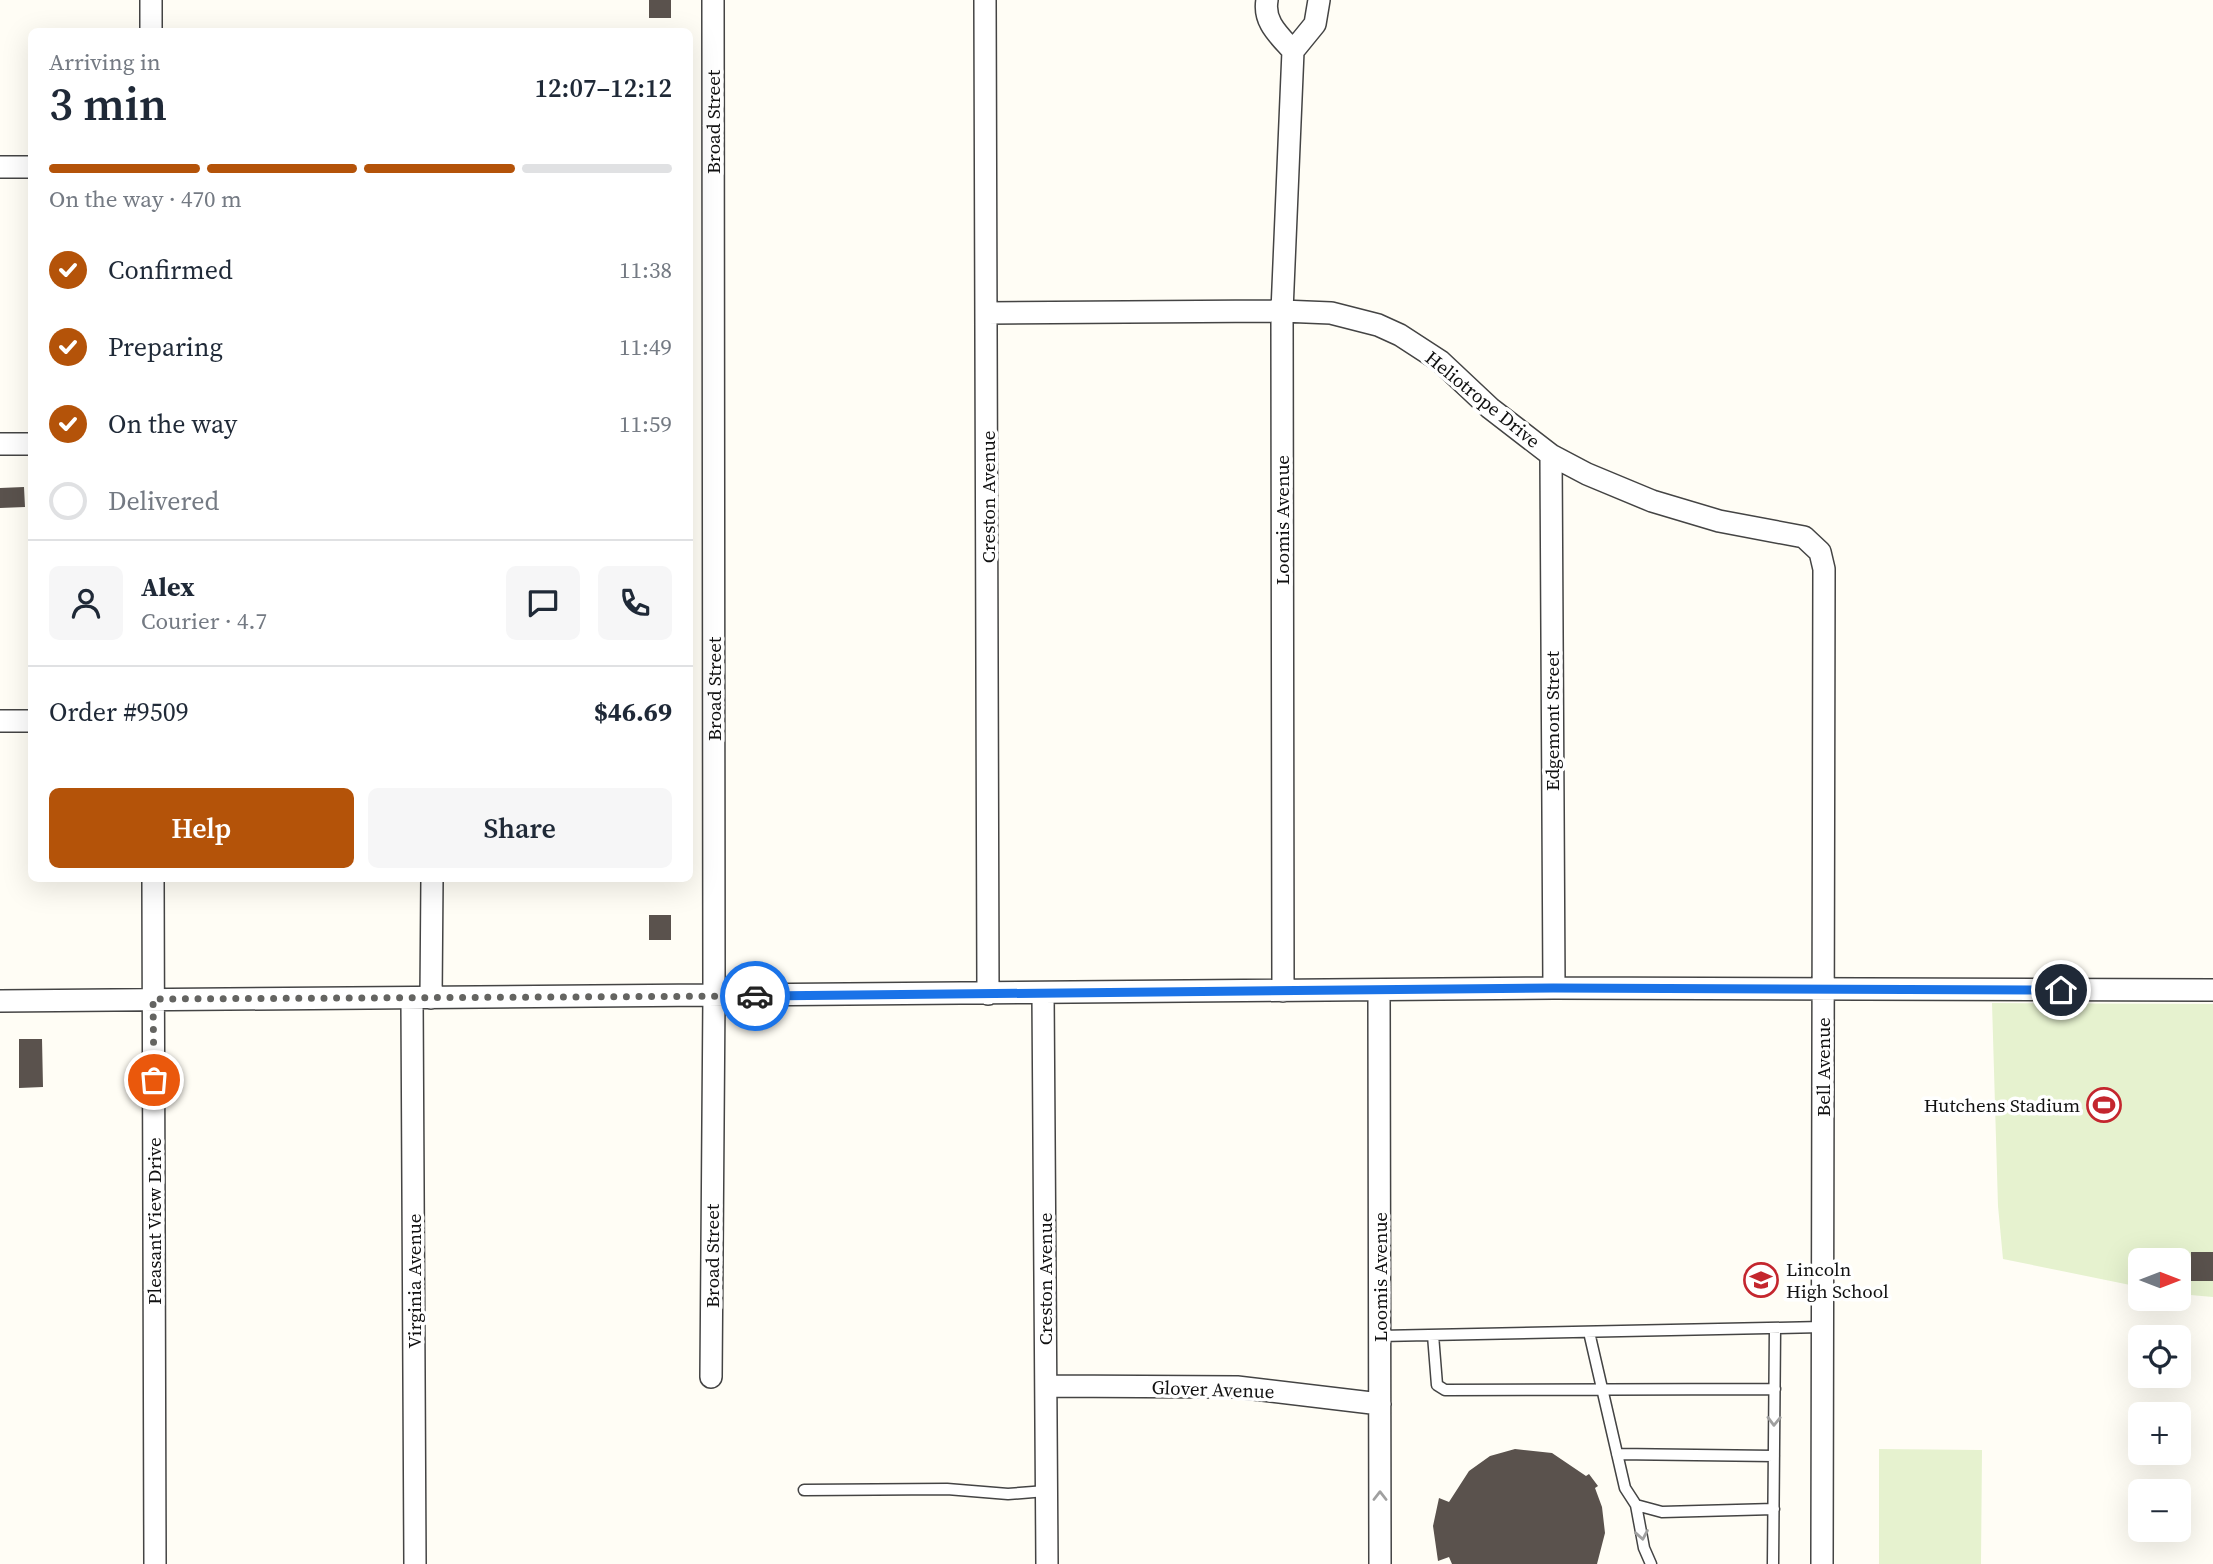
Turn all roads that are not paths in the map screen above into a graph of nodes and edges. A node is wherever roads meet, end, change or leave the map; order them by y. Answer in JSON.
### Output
{"nodes":[{"id":1,"x":151,"y":0,"type":"edge"},
{"id":2,"x":713,"y":0,"type":"edge"},
{"id":3,"x":985,"y":0,"type":"edge"},
{"id":4,"x":1267,"y":0,"type":"edge"},
{"id":5,"x":1319,"y":0,"type":"edge"},
{"id":6,"x":151,"y":28,"type":"edge"},
{"id":7,"x":1293,"y":51,"type":"junction"},
{"id":8,"x":0,"y":167,"type":"edge"},
{"id":9,"x":28,"y":167,"type":"edge"},
{"id":10,"x":1282,"y":311,"type":"junction"},
{"id":11,"x":988,"y":313,"type":"junction"},
{"id":12,"x":0,"y":444,"type":"edge"},
{"id":13,"x":28,"y":444,"type":"edge"},
{"id":14,"x":1551,"y":455,"type":"junction"},
{"id":15,"x":1824,"y":569,"type":"joint"},
{"id":16,"x":0,"y":721,"type":"edge"},
{"id":17,"x":28,"y":721,"type":"edge"},
{"id":18,"x":153,"y":882,"type":"edge"},
{"id":19,"x":432,"y":882,"type":"edge"},
{"id":20,"x":1553,"y":988,"type":"junction"},
{"id":21,"x":1823,"y":989,"type":"junction"},
{"id":22,"x":1379,"y":990,"type":"junction"},
{"id":23,"x":2213,"y":990,"type":"edge"},
{"id":24,"x":1283,"y":991,"type":"junction"},
{"id":25,"x":1043,"y":993,"type":"junction"},
{"id":26,"x":988,"y":994,"type":"junction"},
{"id":27,"x":714,"y":996,"type":"junction"},
{"id":28,"x":422,"y":998,"type":"junction"},
{"id":29,"x":153,"y":999,"type":"junction"},
{"id":30,"x":0,"y":1000,"type":"edge"},
{"id":31,"x":1775,"y":1328,"type":"junction"},
{"id":32,"x":1822,"y":1328,"type":"junction"},
{"id":33,"x":1588,"y":1332,"type":"junction"},
{"id":34,"x":1433,"y":1335,"type":"junction"},
{"id":35,"x":1380,"y":1336,"type":"junction"},
{"id":36,"x":711,"y":1377,"type":"dead end"},
{"id":37,"x":1046,"y":1386,"type":"junction"},
{"id":38,"x":1602,"y":1388,"type":"junction"},
{"id":39,"x":1775,"y":1389,"type":"junction"},
{"id":40,"x":1380,"y":1404,"type":"junction"},
{"id":41,"x":1617,"y":1454,"type":"junction"},
{"id":42,"x":1774,"y":1456,"type":"junction"},
{"id":43,"x":804,"y":1490,"type":"dead end"},
{"id":44,"x":1046,"y":1492,"type":"junction"},
{"id":45,"x":1636,"y":1505,"type":"junction"},
{"id":46,"x":1774,"y":1510,"type":"junction"},
{"id":47,"x":155,"y":1564,"type":"edge"},
{"id":48,"x":415,"y":1564,"type":"edge"},
{"id":49,"x":1047,"y":1564,"type":"edge"},
{"id":50,"x":1380,"y":1564,"type":"edge"},
{"id":51,"x":1651,"y":1564,"type":"edge"},
{"id":52,"x":1773,"y":1564,"type":"edge"},
{"id":53,"x":1822,"y":1564,"type":"edge"}],
"edges":[{"from":1,"to":6,"type":"street"},
{"from":2,"to":27,"type":"street","name":"Broad Street"},
{"from":3,"to":11,"type":"street","name":"Creston Avenue"},
{"from":4,"to":7,"type":"street"},
{"from":5,"to":7,"type":"street"},
{"from":7,"to":10,"type":"street","name":"Loomis Avenue"},
{"from":8,"to":9,"type":"street"},
{"from":10,"to":11,"type":"street","name":"Heliotrope Drive"},
{"from":10,"to":14,"type":"street","name":"Heliotrope Drive"},
{"from":10,"to":24,"type":"street","name":"Loomis Avenue"},
{"from":11,"to":26,"type":"street","name":"Creston Avenue"},
{"from":12,"to":13,"type":"street"},
{"from":14,"to":15,"type":"street","name":"Heliotrope Drive"},
{"from":14,"to":20,"type":"street","name":"Edgemont Street"},
{"from":15,"to":21,"type":"street","name":"Bell Avenue"},
{"from":16,"to":17,"type":"street"},
{"from":18,"to":29,"type":"street","name":"Pleasant View Drive"},
{"from":19,"to":28,"type":"street","name":"Virginia Avenue"},
{"from":20,"to":21,"type":"street"},
{"from":20,"to":22,"type":"street"},
{"from":21,"to":23,"type":"street"},
{"from":21,"to":32,"type":"street","name":"Bell Avenue"},
{"from":22,"to":24,"type":"street"},
{"from":22,"to":35,"type":"street","name":"Loomis Avenue"},
{"from":24,"to":25,"type":"street"},
{"from":25,"to":26,"type":"street"},
{"from":25,"to":37,"type":"street","name":"Creston Avenue"},
{"from":26,"to":27,"type":"street"},
{"from":27,"to":28,"type":"street"},
{"from":27,"to":36,"type":"street","name":"Broad Street"},
{"from":28,"to":29,"type":"street"},
{"from":28,"to":48,"type":"street","name":"Virginia Avenue"},
{"from":29,"to":30,"type":"street"},
{"from":29,"to":47,"type":"street","name":"Pleasant View Drive"},
{"from":31,"to":32,"type":"lane"},
{"from":31,"to":33,"type":"lane"},
{"from":31,"to":39,"type":"lane"},
{"from":32,"to":53,"type":"street","name":"Bell Avenue"},
{"from":33,"to":34,"type":"lane"},
{"from":33,"to":38,"type":"lane"},
{"from":34,"to":35,"type":"lane"},
{"from":34,"to":38,"type":"lane"},
{"from":35,"to":40,"type":"street","name":"Loomis Avenue"},
{"from":37,"to":40,"type":"street","name":"Glover Avenue"},
{"from":37,"to":44,"type":"street","name":"Creston Avenue"},
{"from":38,"to":39,"type":"lane"},
{"from":38,"to":41,"type":"lane"},
{"from":39,"to":42,"type":"lane","one_way":true},
{"from":50,"to":40,"type":"street","name":"Loomis Avenue","one_way":true},
{"from":41,"to":42,"type":"lane"},
{"from":41,"to":45,"type":"lane"},
{"from":42,"to":46,"type":"lane"},
{"from":43,"to":44,"type":"lane"},
{"from":44,"to":49,"type":"street","name":"Creston Avenue"},
{"from":45,"to":46,"type":"lane"},
{"from":45,"to":51,"type":"lane","one_way":true},
{"from":46,"to":52,"type":"lane"}]}
